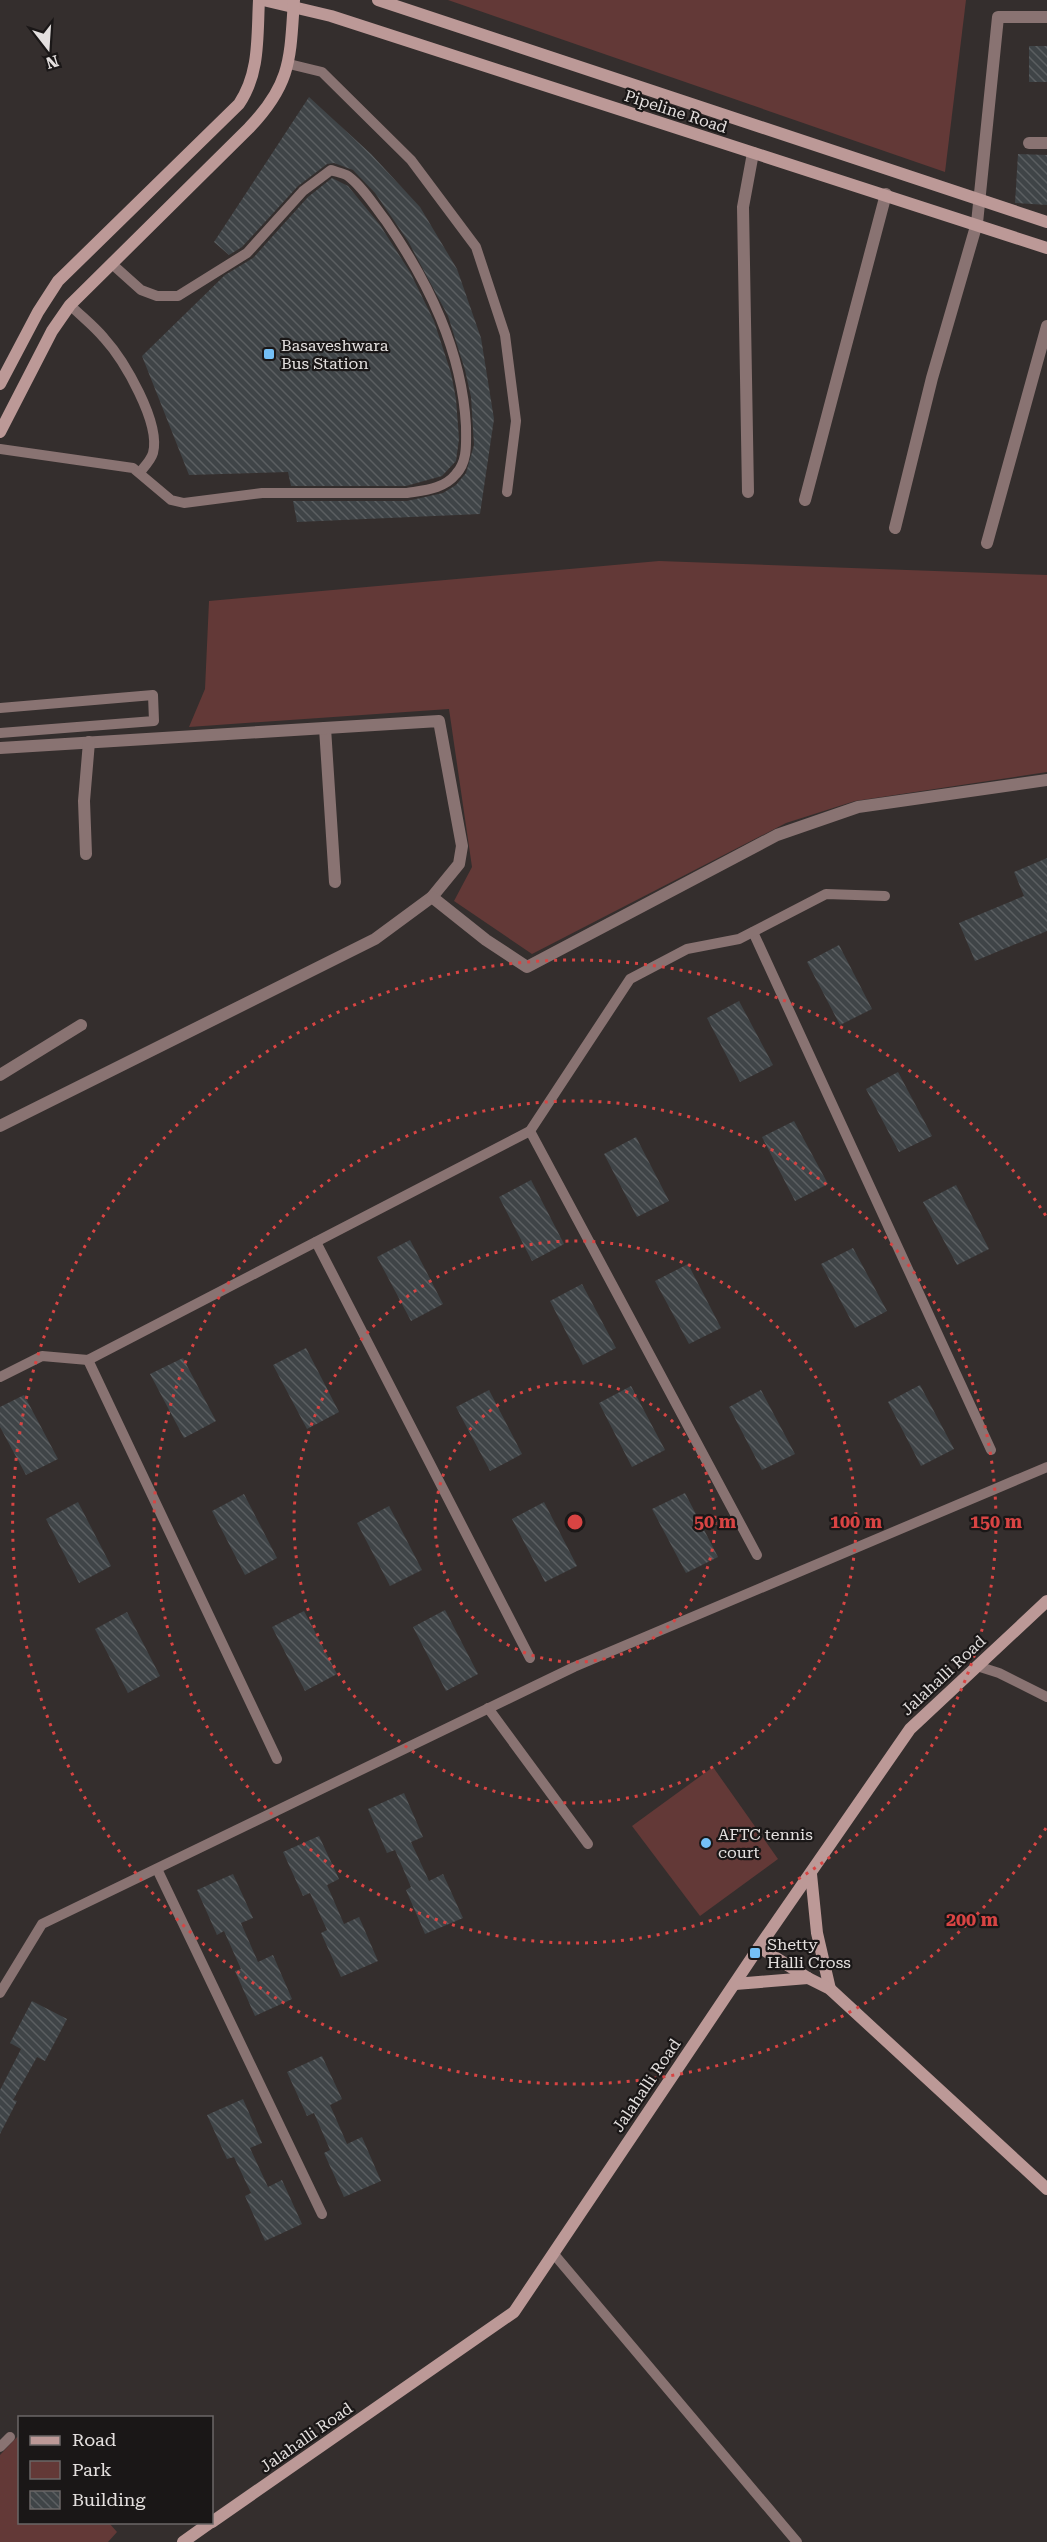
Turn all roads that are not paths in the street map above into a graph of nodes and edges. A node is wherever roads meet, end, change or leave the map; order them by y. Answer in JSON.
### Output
{"nodes":[{"id":1,"x":261,"y":0,"type":"edge"},
{"id":2,"x":378,"y":0,"type":"edge"},
{"id":3,"x":294,"y":4,"type":"edge"},
{"id":4,"x":1047,"y":17,"type":"edge"},
{"id":5,"x":289,"y":64,"type":"junction"},
{"id":6,"x":1029,"y":142,"type":"dead end"},
{"id":7,"x":1047,"y":143,"type":"edge"},
{"id":8,"x":753,"y":153,"type":"junction"},
{"id":9,"x":886,"y":195,"type":"junction"},
{"id":10,"x":980,"y":200,"type":"junction"},
{"id":11,"x":1047,"y":222,"type":"edge"},
{"id":12,"x":976,"y":223,"type":"junction"},
{"id":13,"x":1047,"y":248,"type":"edge"},
{"id":14,"x":112,"y":264,"type":"junction"},
{"id":15,"x":70,"y":305,"type":"junction"},
{"id":16,"x":1047,"y":326,"type":"edge"},
{"id":17,"x":0,"y":384,"type":"edge"},
{"id":18,"x":0,"y":432,"type":"edge"},
{"id":19,"x":0,"y":449,"type":"edge"},
{"id":20,"x":140,"y":472,"type":"junction"},
{"id":21,"x":507,"y":492,"type":"dead end"},
{"id":22,"x":748,"y":492,"type":"dead end"},
{"id":23,"x":804,"y":500,"type":"dead end"},
{"id":24,"x":895,"y":528,"type":"dead end"},
{"id":25,"x":987,"y":543,"type":"dead end"},
{"id":26,"x":0,"y":708,"type":"edge"},
{"id":27,"x":325,"y":728,"type":"junction"},
{"id":28,"x":0,"y":733,"type":"edge"},
{"id":29,"x":89,"y":742,"type":"junction"},
{"id":30,"x":0,"y":748,"type":"edge"},
{"id":31,"x":1047,"y":780,"type":"edge"},
{"id":32,"x":86,"y":854,"type":"dead end"},
{"id":33,"x":335,"y":882,"type":"dead end"},
{"id":34,"x":885,"y":896,"type":"dead end"},
{"id":35,"x":432,"y":897,"type":"junction"},
{"id":36,"x":753,"y":932,"type":"junction"},
{"id":37,"x":81,"y":1025,"type":"dead end"},
{"id":38,"x":0,"y":1075,"type":"edge"},
{"id":39,"x":0,"y":1126,"type":"edge"},
{"id":40,"x":530,"y":1131,"type":"junction"},
{"id":41,"x":316,"y":1242,"type":"junction"},
{"id":42,"x":88,"y":1360,"type":"junction"},
{"id":43,"x":0,"y":1377,"type":"edge"},
{"id":44,"x":990,"y":1450,"type":"dead end"},
{"id":45,"x":1047,"y":1467,"type":"edge"},
{"id":46,"x":757,"y":1555,"type":"dead end"},
{"id":47,"x":1047,"y":1601,"type":"edge"},
{"id":48,"x":530,"y":1658,"type":"dead end"},
{"id":49,"x":978,"y":1666,"type":"junction"},
{"id":50,"x":1047,"y":1697,"type":"edge"},
{"id":51,"x":488,"y":1708,"type":"junction"},
{"id":52,"x":278,"y":1760,"type":"dead end"},
{"id":53,"x":588,"y":1844,"type":"dead end"},
{"id":54,"x":157,"y":1869,"type":"junction"},
{"id":55,"x":811,"y":1874,"type":"junction"},
{"id":56,"x":759,"y":1947,"type":"junction"},
{"id":57,"x":808,"y":1978,"type":"junction"},
{"id":58,"x":735,"y":1984,"type":"junction"},
{"id":59,"x":830,"y":1989,"type":"junction"},
{"id":60,"x":0,"y":1993,"type":"edge"},
{"id":61,"x":1047,"y":2189,"type":"edge"},
{"id":62,"x":322,"y":2214,"type":"dead end"},
{"id":63,"x":553,"y":2253,"type":"junction"},
{"id":64,"x":10,"y":2437,"type":"dead end"},
{"id":65,"x":0,"y":2447,"type":"edge"},
{"id":66,"x":213,"y":2521,"type":"edge"},
{"id":67,"x":208,"y":2524,"type":"edge"},
{"id":68,"x":183,"y":2542,"type":"edge"},
{"id":69,"x":797,"y":2542,"type":"edge"}],
"edges":[{"from":1,"to":3,"type":"main road","name":"Pipeline Road"},
{"from":1,"to":17,"type":"main road"},
{"from":2,"to":10,"type":"main road","name":"Pipeline Road"},
{"from":3,"to":5,"type":"main road"},
{"from":3,"to":8,"type":"main road","name":"Pipeline Road"},
{"from":4,"to":10,"type":"street"},
{"from":5,"to":14,"type":"main road"},
{"from":5,"to":21,"type":"lane"},
{"from":6,"to":7,"type":"street"},
{"from":8,"to":9,"type":"main road","name":"Pipeline Road"},
{"from":8,"to":22,"type":"street"},
{"from":9,"to":12,"type":"main road","name":"Pipeline Road"},
{"from":9,"to":23,"type":"street"},
{"from":10,"to":11,"type":"main road","name":"Pipeline Road"},
{"from":10,"to":12,"type":"street"},
{"from":12,"to":13,"type":"main road","name":"Pipeline Road"},
{"from":12,"to":24,"type":"street"},
{"from":14,"to":15,"type":"main road"},
{"from":14,"to":20,"type":"lane"},
{"from":15,"to":18,"type":"main road"},
{"from":15,"to":20,"type":"lane"},
{"from":16,"to":25,"type":"street"},
{"from":19,"to":20,"type":"lane"},
{"from":26,"to":28,"type":"lane"},
{"from":27,"to":29,"type":"street"},
{"from":27,"to":33,"type":"street"},
{"from":27,"to":35,"type":"street"},
{"from":29,"to":30,"type":"street"},
{"from":29,"to":32,"type":"street"},
{"from":31,"to":35,"type":"street"},
{"from":34,"to":36,"type":"lane"},
{"from":35,"to":39,"type":"street"},
{"from":36,"to":40,"type":"lane"},
{"from":36,"to":44,"type":"lane"},
{"from":37,"to":38,"type":"street"},
{"from":40,"to":41,"type":"lane"},
{"from":40,"to":46,"type":"lane"},
{"from":41,"to":42,"type":"lane"},
{"from":41,"to":48,"type":"lane"},
{"from":42,"to":43,"type":"lane"},
{"from":42,"to":52,"type":"lane"},
{"from":45,"to":51,"type":"lane"},
{"from":47,"to":49,"type":"main road","name":"Jalahalli Road"},
{"from":49,"to":50,"type":"lane"},
{"from":49,"to":55,"type":"main road","name":"Jalahalli Road"},
{"from":51,"to":53,"type":"lane"},
{"from":51,"to":54,"type":"lane"},
{"from":54,"to":60,"type":"lane"},
{"from":54,"to":62,"type":"lane"},
{"from":55,"to":56,"type":"main road","name":"Jalahalli Road"},
{"from":55,"to":59,"type":"main road"},
{"from":56,"to":57,"type":"main road"},
{"from":56,"to":58,"type":"main road","name":"Jalahalli Road"},
{"from":57,"to":58,"type":"main road"},
{"from":57,"to":59,"type":"main road"},
{"from":58,"to":63,"type":"main road","name":"Jalahalli Road"},
{"from":59,"to":61,"type":"main road"},
{"from":63,"to":66,"type":"main road","name":"Jalahalli Road"},
{"from":63,"to":69,"type":"lane"},
{"from":64,"to":65,"type":"lane"},
{"from":67,"to":68,"type":"main road","name":"Jalahalli Road"}]}
